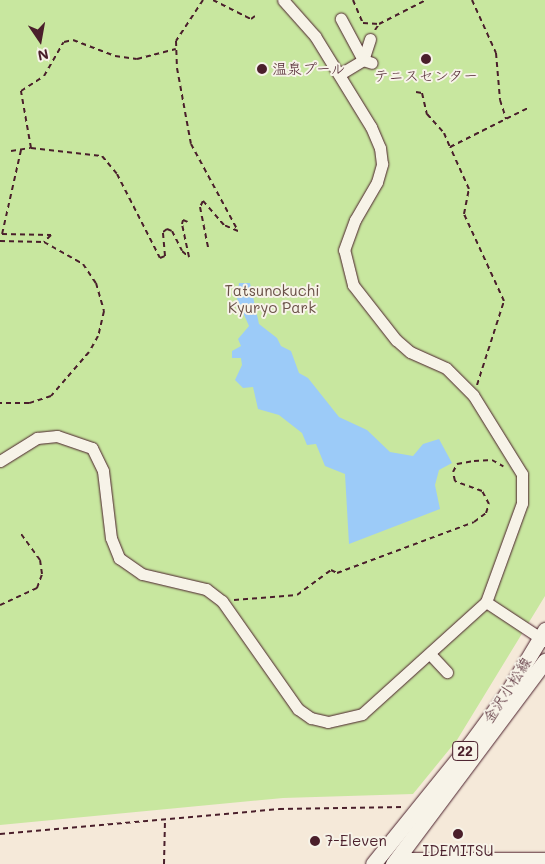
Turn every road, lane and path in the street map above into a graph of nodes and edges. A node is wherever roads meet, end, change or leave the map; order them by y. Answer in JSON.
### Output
{"nodes":[{"id":1,"x":203,"y":0,"type":"edge"},
{"id":2,"x":213,"y":0,"type":"edge"},
{"id":3,"x":283,"y":0,"type":"edge"},
{"id":4,"x":353,"y":0,"type":"edge"},
{"id":5,"x":426,"y":0,"type":"edge"},
{"id":6,"x":472,"y":0,"type":"edge"},
{"id":7,"x":255,"y":16,"type":"dead end"},
{"id":8,"x":341,"y":19,"type":"dead end"},
{"id":9,"x":379,"y":24,"type":"junction"},
{"id":10,"x":370,"y":38,"type":"joint"},
{"id":11,"x":176,"y":50,"type":"junction"},
{"id":12,"x":367,"y":62,"type":"junction"},
{"id":13,"x":340,"y":74,"type":"junction"},
{"id":14,"x":416,"y":92,"type":"dead end"},
{"id":15,"x":528,"y":108,"type":"dead end"},
{"id":16,"x":506,"y":119,"type":"junction"},
{"id":17,"x":450,"y":147,"type":"junction"},
{"id":18,"x":31,"y":148,"type":"junction"},
{"id":19,"x":11,"y":150,"type":"dead end"},
{"id":20,"x":21,"y":150,"type":"junction"},
{"id":21,"x":188,"y":222,"type":"dead end"},
{"id":22,"x":0,"y":241,"type":"edge"},
{"id":23,"x":44,"y":242,"type":"junction"},
{"id":24,"x":208,"y":247,"type":"dead end"},
{"id":25,"x":473,"y":395,"type":"junction"},
{"id":26,"x":0,"y":403,"type":"edge"},
{"id":27,"x":0,"y":461,"type":"edge"},
{"id":28,"x":522,"y":474,"type":"junction"},
{"id":29,"x":20,"y":532,"type":"dead end"},
{"id":30,"x":222,"y":601,"type":"junction"},
{"id":31,"x":486,"y":602,"type":"junction"},
{"id":32,"x":0,"y":605,"type":"edge"},
{"id":33,"x":543,"y":636,"type":"edge"},
{"id":34,"x":430,"y":654,"type":"junction"},
{"id":35,"x":545,"y":661,"type":"edge"},
{"id":36,"x":447,"y":672,"type":"dead end"},
{"id":37,"x":419,"y":809,"type":"junction"},
{"id":38,"x":165,"y":819,"type":"junction"},
{"id":39,"x":0,"y":834,"type":"edge"},
{"id":40,"x":545,"y":858,"type":"edge"},
{"id":41,"x":396,"y":861,"type":"edge"},
{"id":42,"x":164,"y":864,"type":"edge"},
{"id":43,"x":373,"y":864,"type":"edge"}],
"edges":[{"from":1,"to":11,"type":"path"},
{"from":2,"to":7,"type":"path"},
{"from":3,"to":13,"type":"street"},
{"from":4,"to":9,"type":"path"},
{"from":5,"to":9,"type":"path"},
{"from":6,"to":16,"type":"path"},
{"from":8,"to":12,"type":"street"},
{"from":9,"to":10,"type":"path"},
{"from":10,"to":12,"type":"street"},
{"from":11,"to":18,"type":"path"},
{"from":11,"to":24,"type":"path"},
{"from":12,"to":13,"type":"street"},
{"from":13,"to":25,"type":"street"},
{"from":14,"to":17,"type":"path"},
{"from":15,"to":16,"type":"path"},
{"from":16,"to":17,"type":"path"},
{"from":17,"to":25,"type":"path"},
{"from":18,"to":20,"type":"path"},
{"from":18,"to":21,"type":"path"},
{"from":19,"to":20,"type":"path"},
{"from":20,"to":23,"type":"path"},
{"from":22,"to":23,"type":"path"},
{"from":23,"to":26,"type":"path"},
{"from":25,"to":28,"type":"street"},
{"from":27,"to":30,"type":"street"},
{"from":28,"to":30,"type":"path"},
{"from":28,"to":31,"type":"street"},
{"from":29,"to":32,"type":"path"},
{"from":30,"to":34,"type":"street"},
{"from":31,"to":33,"type":"street"},
{"from":31,"to":34,"type":"street"},
{"from":33,"to":37,"type":"main road","name":"金沢小松線","number":"22"},
{"from":34,"to":36,"type":"street"},
{"from":35,"to":41,"type":"main road","name":"金沢小松線","number":"22"},
{"from":37,"to":38,"type":"path"},
{"from":37,"to":43,"type":"main road","name":"金沢小松線","number":"22"},
{"from":38,"to":39,"type":"path"},
{"from":38,"to":42,"type":"path"},
{"from":40,"to":41,"type":"street"}]}
